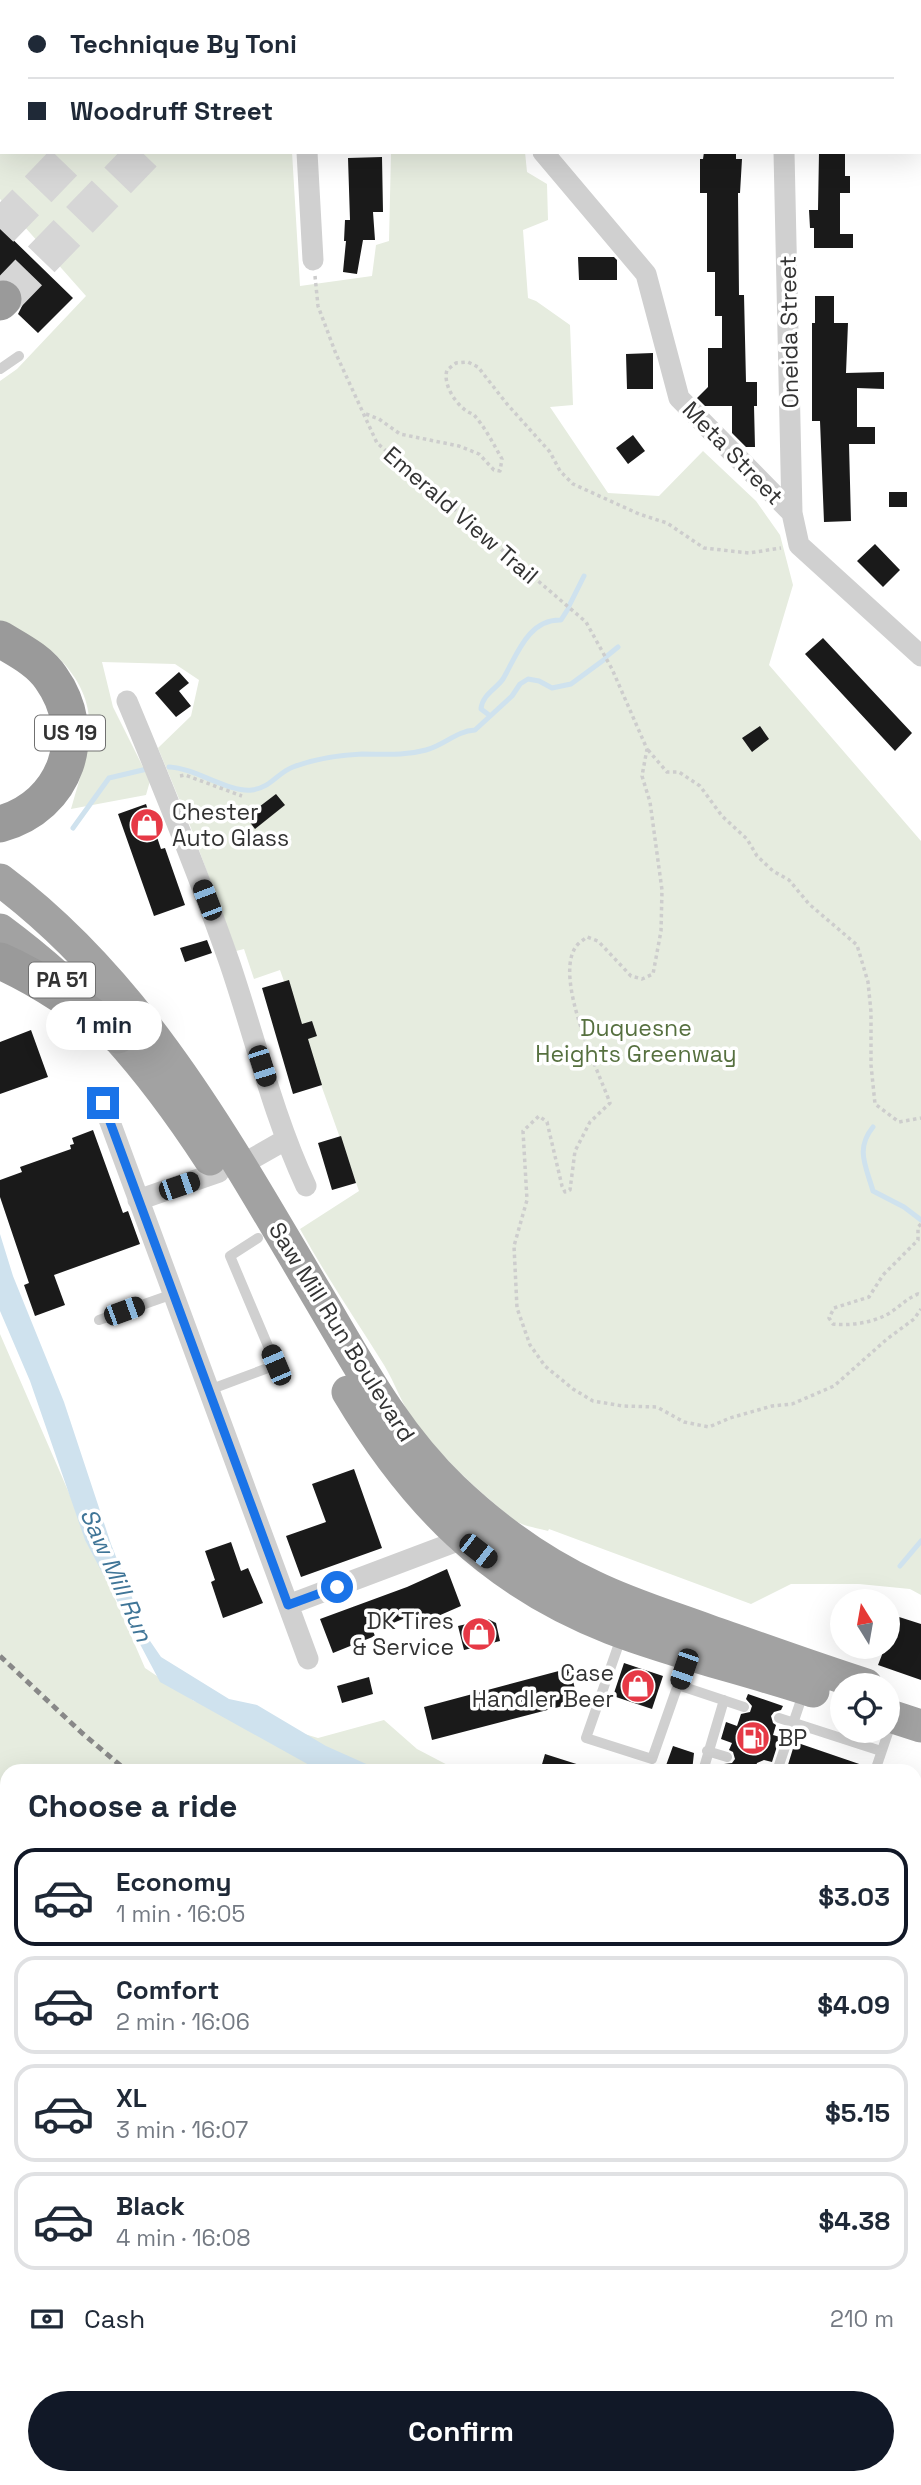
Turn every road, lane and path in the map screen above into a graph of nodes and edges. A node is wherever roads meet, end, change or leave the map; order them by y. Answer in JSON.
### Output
{"nodes":[{"id":1,"x":307,"y":154,"type":"edge"},
{"id":2,"x":545,"y":154,"type":"edge"},
{"id":3,"x":784,"y":154,"type":"edge"},
{"id":4,"x":313,"y":260,"type":"joint"},
{"id":5,"x":19,"y":356,"type":"dead end"},
{"id":6,"x":0,"y":369,"type":"edge"},
{"id":7,"x":364,"y":413,"type":"junction"},
{"id":8,"x":792,"y":513,"type":"junction"},
{"id":9,"x":799,"y":545,"type":"junction"},
{"id":10,"x":0,"y":639,"type":"edge"},
{"id":11,"x":921,"y":656,"type":"edge"},
{"id":12,"x":127,"y":701,"type":"dead end"},
{"id":13,"x":647,"y":749,"type":"junction"},
{"id":14,"x":161,"y":782,"type":"junction"},
{"id":15,"x":242,"y":796,"type":"dead end"},
{"id":16,"x":0,"y":824,"type":"edge"},
{"id":17,"x":0,"y":880,"type":"edge"},
{"id":18,"x":0,"y":930,"type":"edge"},
{"id":19,"x":0,"y":961,"type":"edge"},
{"id":20,"x":118,"y":1035,"type":"junction"},
{"id":21,"x":103,"y":1103,"type":"dead end"},
{"id":22,"x":921,"y":1118,"type":"edge"},
{"id":23,"x":285,"y":1140,"type":"junction"},
{"id":24,"x":230,"y":1169,"type":"junction"},
{"id":25,"x":306,"y":1186,"type":"dead end"},
{"id":26,"x":138,"y":1200,"type":"junction"},
{"id":27,"x":921,"y":1224,"type":"edge"},
{"id":28,"x":258,"y":1238,"type":"junction"},
{"id":29,"x":173,"y":1294,"type":"junction"},
{"id":30,"x":921,"y":1295,"type":"edge"},
{"id":31,"x":921,"y":1309,"type":"edge"},
{"id":32,"x":99,"y":1320,"type":"dead end"},
{"id":33,"x":209,"y":1390,"type":"junction"},
{"id":34,"x":511,"y":1537,"type":"junction"},
{"id":35,"x":463,"y":1539,"type":"junction"},
{"id":36,"x":288,"y":1605,"type":"junction"},
{"id":37,"x":622,"y":1632,"type":"junction"},
{"id":38,"x":689,"y":1653,"type":"junction"},
{"id":39,"x":308,"y":1659,"type":"dead end"},
{"id":40,"x":832,"y":1673,"type":"edge"},
{"id":41,"x":678,"y":1685,"type":"junction"},
{"id":42,"x":805,"y":1688,"type":"junction"},
{"id":43,"x":830,"y":1696,"type":"edge"},
{"id":44,"x":724,"y":1700,"type":"junction"},
{"id":45,"x":744,"y":1707,"type":"dead end"},
{"id":46,"x":902,"y":1711,"type":"edge"},
{"id":47,"x":779,"y":1718,"type":"dead end"},
{"id":48,"x":793,"y":1722,"type":"junction"},
{"id":49,"x":707,"y":1751,"type":"junction"},
{"id":50,"x":881,"y":1751,"type":"junction"},
{"id":51,"x":727,"y":1757,"type":"dead end"},
{"id":52,"x":704,"y":1764,"type":"edge"},
{"id":53,"x":779,"y":1764,"type":"edge"},
{"id":54,"x":877,"y":1764,"type":"edge"}],
"edges":[{"from":1,"to":4,"type":"street"},
{"from":2,"to":8,"type":"street","name":"Meta Street"},
{"from":3,"to":8,"type":"street","name":"Oneida Street"},
{"from":4,"to":7,"type":"path","name":"Emerald View Trail"},
{"from":5,"to":6,"type":"lane"},
{"from":7,"to":9,"type":"path"},
{"from":7,"to":13,"type":"path","name":"Emerald View Trail"},
{"from":8,"to":9,"type":"street","name":"Meta Street"},
{"from":9,"to":11,"type":"street"},
{"from":10,"to":16,"type":"highway","number":"US 19"},
{"from":12,"to":14,"type":"street"},
{"from":13,"to":22,"type":"path","name":"Emerald View Trail"},
{"from":13,"to":31,"type":"path","name":"Emerald View Trail"},
{"from":14,"to":15,"type":"path"},
{"from":14,"to":23,"type":"street"},
{"from":17,"to":24,"type":"highway","name":"Saw Mill Run Boulevard"},
{"from":18,"to":20,"type":"highway","name":"Saw Mill Run Boulevard","number":"PA 51"},
{"from":19,"to":20,"type":"highway"},
{"from":20,"to":24,"type":"highway","name":"Saw Mill Run Boulevard"},
{"from":21,"to":26,"type":"street"},
{"from":23,"to":24,"type":"street"},
{"from":23,"to":25,"type":"street"},
{"from":24,"to":26,"type":"street"},
{"from":24,"to":28,"type":"highway","name":"Saw Mill Run Boulevard"},
{"from":24,"to":34,"type":"highway","name":"Saw Mill Run Boulevard"},
{"from":26,"to":29,"type":"street"},
{"from":27,"to":30,"type":"path"},
{"from":28,"to":33,"type":"lane"},
{"from":28,"to":35,"type":"highway","name":"Saw Mill Run Boulevard"},
{"from":29,"to":32,"type":"lane"},
{"from":29,"to":33,"type":"street"},
{"from":33,"to":36,"type":"street"},
{"from":34,"to":35,"type":"highway"},
{"from":34,"to":40,"type":"highway","name":"Saw Mill Run Boulevard"},
{"from":35,"to":36,"type":"street"},
{"from":35,"to":37,"type":"highway","name":"Saw Mill Run Boulevard"},
{"from":36,"to":39,"type":"street"},
{"from":37,"to":38,"type":"highway","name":"Saw Mill Run Boulevard"},
{"from":37,"to":41,"type":"lane"},
{"from":38,"to":41,"type":"lane"},
{"from":38,"to":42,"type":"highway","name":"Saw Mill Run Boulevard"},
{"from":41,"to":44,"type":"lane"},
{"from":42,"to":43,"type":"highway","name":"Saw Mill Run Boulevard"},
{"from":42,"to":48,"type":"lane"},
{"from":44,"to":45,"type":"lane"},
{"from":44,"to":49,"type":"lane"},
{"from":46,"to":50,"type":"lane"},
{"from":47,"to":48,"type":"lane"},
{"from":48,"to":50,"type":"lane"},
{"from":48,"to":53,"type":"lane"},
{"from":49,"to":51,"type":"lane"},
{"from":49,"to":52,"type":"lane"},
{"from":50,"to":54,"type":"lane"}]}
